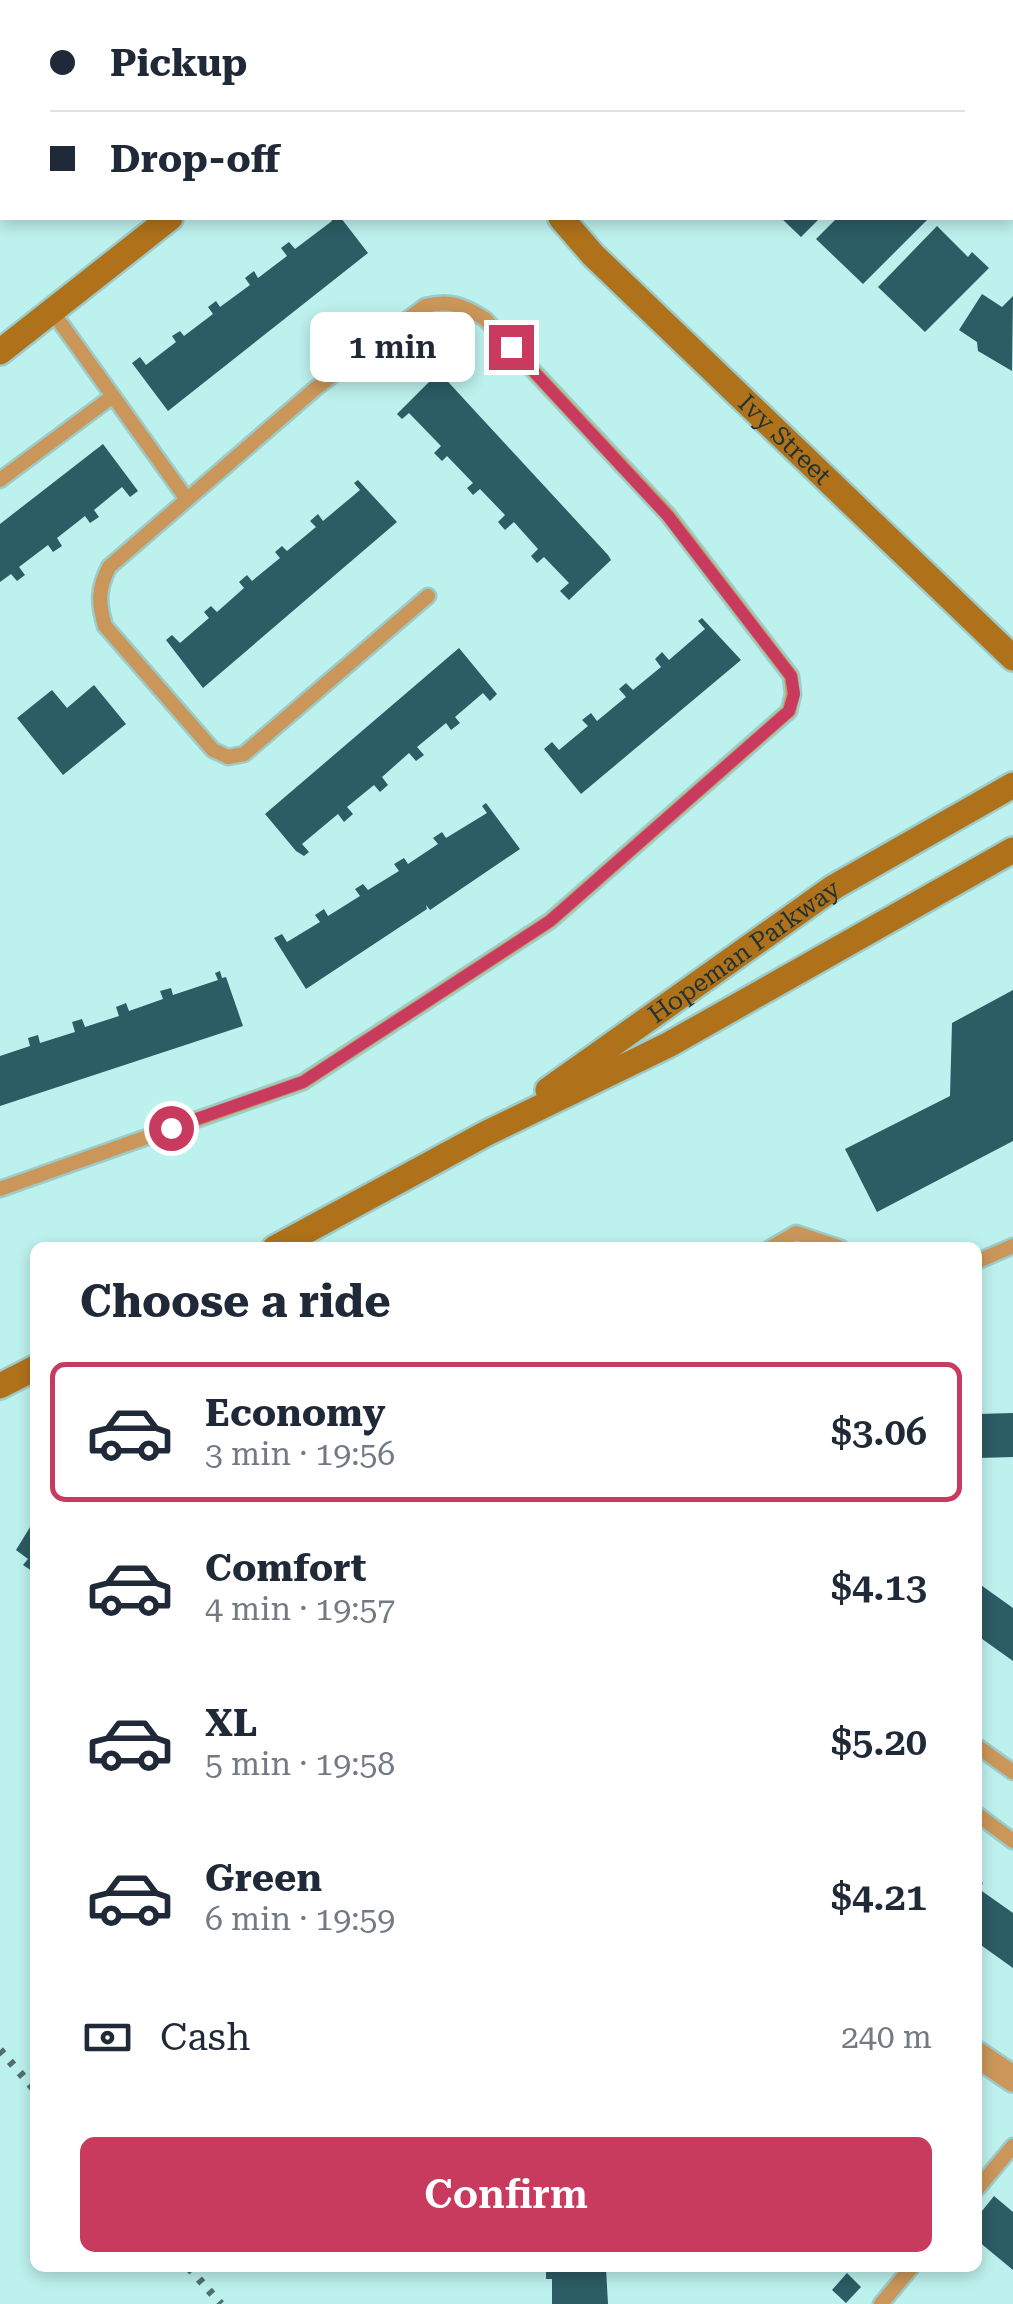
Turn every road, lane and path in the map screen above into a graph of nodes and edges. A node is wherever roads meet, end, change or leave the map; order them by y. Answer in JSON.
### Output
{"nodes":[{"id":1,"x":167,"y":220,"type":"edge"},
{"id":2,"x":563,"y":220,"type":"edge"},
{"id":3,"x":52,"y":311,"type":"junction"},
{"id":4,"x":0,"y":352,"type":"edge"},
{"id":5,"x":113,"y":396,"type":"junction"},
{"id":6,"x":0,"y":480,"type":"edge"},
{"id":7,"x":186,"y":498,"type":"junction"},
{"id":8,"x":428,"y":596,"type":"dead end"},
{"id":9,"x":1013,"y":658,"type":"edge"},
{"id":10,"x":1013,"y":785,"type":"edge"},
{"id":11,"x":1013,"y":850,"type":"edge"},
{"id":12,"x":487,"y":1133,"type":"junction"},
{"id":13,"x":0,"y":1189,"type":"edge"},
{"id":14,"x":286,"y":1242,"type":"edge"},
{"id":15,"x":780,"y":1242,"type":"edge"},
{"id":16,"x":823,"y":1242,"type":"edge"},
{"id":17,"x":1013,"y":1246,"type":"edge"},
{"id":18,"x":982,"y":1259,"type":"edge"},
{"id":19,"x":30,"y":1371,"type":"edge"},
{"id":20,"x":0,"y":1386,"type":"edge"},
{"id":21,"x":982,"y":1750,"type":"edge"},
{"id":22,"x":1013,"y":1772,"type":"edge"},
{"id":23,"x":982,"y":1818,"type":"edge"},
{"id":24,"x":1011,"y":1836,"type":"edge"},
{"id":25,"x":982,"y":2058,"type":"edge"},
{"id":26,"x":1013,"y":2080,"type":"edge"},
{"id":27,"x":1011,"y":2152,"type":"edge"},
{"id":28,"x":982,"y":2184,"type":"edge"},
{"id":29,"x":907,"y":2272,"type":"edge"},
{"id":30,"x":881,"y":2304,"type":"edge"}],
"edges":[{"from":1,"to":3,"type":"main road"},
{"from":2,"to":9,"type":"main road","name":"Ivy Street"},
{"from":3,"to":4,"type":"main road"},
{"from":3,"to":5,"type":"lane"},
{"from":5,"to":6,"type":"lane"},
{"from":5,"to":7,"type":"lane"},
{"from":7,"to":8,"type":"lane"},
{"from":7,"to":13,"type":"lane"},
{"from":10,"to":12,"type":"main road","name":"Hopeman Parkway"},
{"from":11,"to":12,"type":"main road","name":"Hopeman Parkway"},
{"from":12,"to":14,"type":"main road","name":"Hopeman Parkway"},
{"from":15,"to":16,"type":"lane"},
{"from":17,"to":18,"type":"lane"},
{"from":19,"to":20,"type":"main road"},
{"from":21,"to":22,"type":"lane"},
{"from":23,"to":24,"type":"lane"},
{"from":25,"to":26,"type":"street"},
{"from":27,"to":28,"type":"lane"},
{"from":29,"to":30,"type":"lane"}]}
